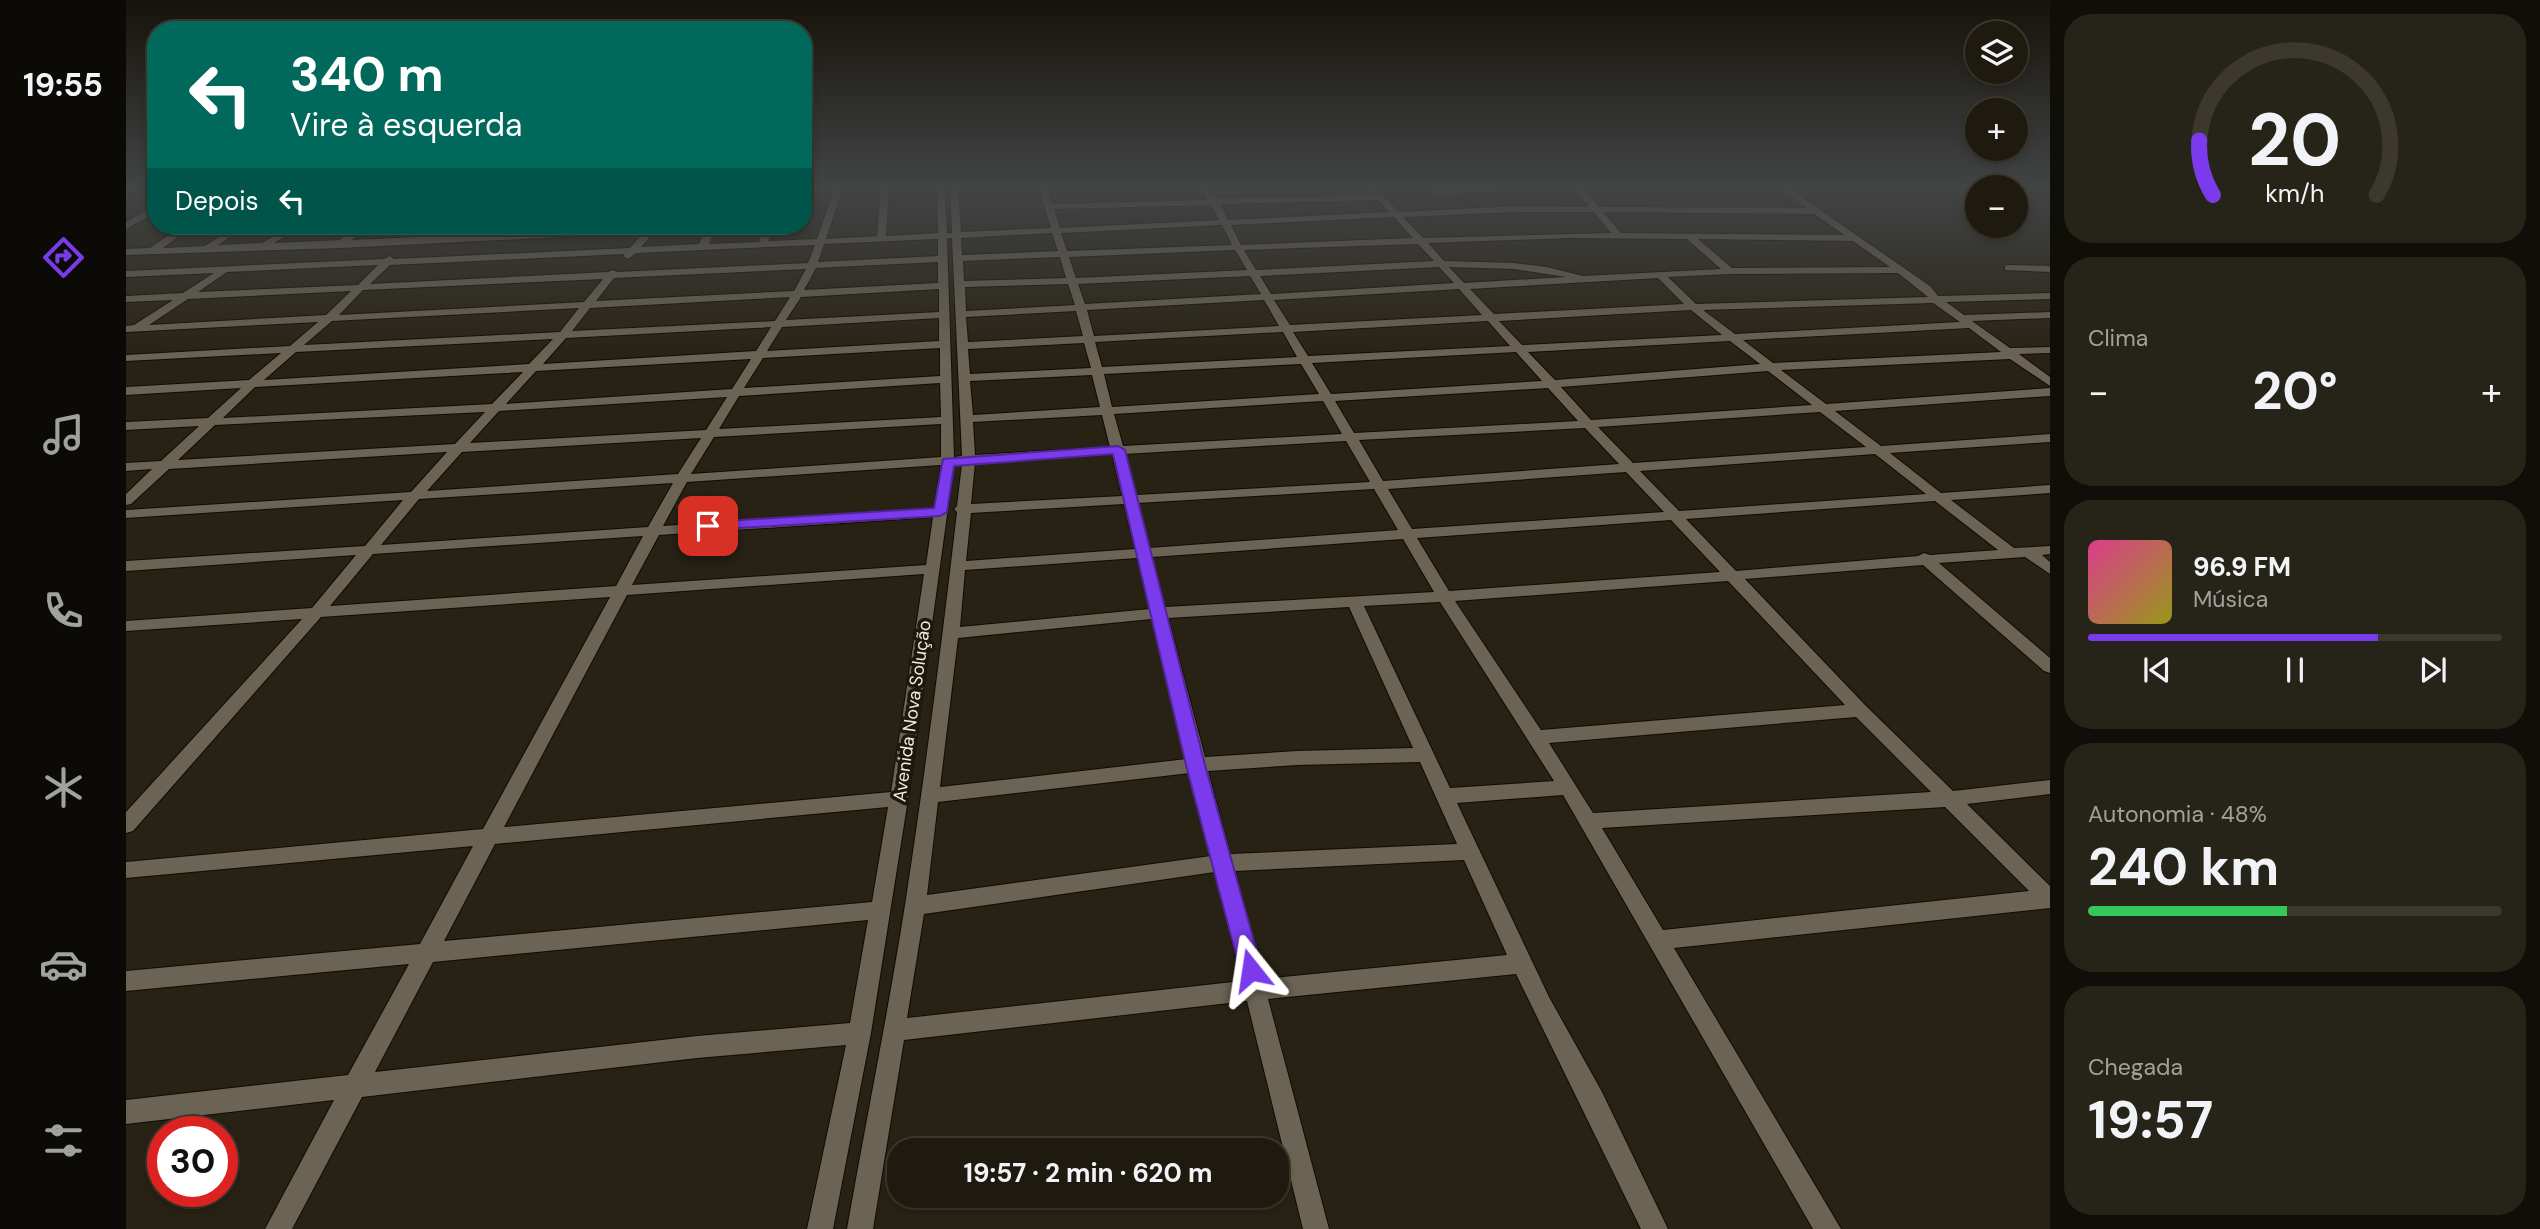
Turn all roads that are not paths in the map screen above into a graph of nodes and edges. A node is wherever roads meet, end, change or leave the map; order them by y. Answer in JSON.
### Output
{"nodes":[{"id":1,"x":161,"y":244,"type":"edge"},
{"id":2,"x":213,"y":244,"type":"edge"},
{"id":3,"x":266,"y":244,"type":"edge"},
{"id":4,"x":307,"y":244,"type":"edge"},
{"id":5,"x":341,"y":244,"type":"edge"},
{"id":6,"x":404,"y":244,"type":"edge"},
{"id":7,"x":524,"y":244,"type":"edge"},
{"id":8,"x":637,"y":244,"type":"edge"},
{"id":9,"x":704,"y":244,"type":"edge"},
{"id":10,"x":794,"y":244,"type":"edge"},
{"id":11,"x":820,"y":244,"type":"edge"},
{"id":12,"x":950,"y":244,"type":"edge"},
{"id":13,"x":1062,"y":244,"type":"edge"},
{"id":14,"x":1298,"y":244,"type":"edge"},
{"id":15,"x":1423,"y":244,"type":"edge"},
{"id":16,"x":1699,"y":244,"type":"edge"},
{"id":17,"x":1864,"y":244,"type":"edge"},
{"id":18,"x":263,"y":246,"type":"junction"},
{"id":19,"x":762,"y":246,"type":"joint"},
{"id":20,"x":1238,"y":247,"type":"junction"},
{"id":21,"x":208,"y":248,"type":"junction"},
{"id":22,"x":702,"y":248,"type":"junction"},
{"id":23,"x":151,"y":251,"type":"junction"},
{"id":24,"x":631,"y":251,"type":"junction"},
{"id":25,"x":126,"y":252,"type":"edge"},
{"id":26,"x":1065,"y":254,"type":"junction"},
{"id":27,"x":514,"y":257,"type":"junction"},
{"id":28,"x":951,"y":259,"type":"junction"},
{"id":29,"x":387,"y":263,"type":"junction"},
{"id":30,"x":1441,"y":264,"type":"junction"},
{"id":31,"x":316,"y":266,"type":"junction"},
{"id":32,"x":812,"y":266,"type":"junction"},
{"id":33,"x":126,"y":267,"type":"edge"},
{"id":34,"x":2008,"y":268,"type":"dead end"},
{"id":35,"x":2050,"y":269,"type":"edge"},
{"id":36,"x":224,"y":270,"type":"junction"},
{"id":37,"x":1898,"y":270,"type":"junction"},
{"id":38,"x":1730,"y":271,"type":"junction"},
{"id":39,"x":1254,"y":273,"type":"junction"},
{"id":40,"x":126,"y":274,"type":"edge"},
{"id":41,"x":611,"y":276,"type":"junction"},
{"id":42,"x":1662,"y":277,"type":"junction"},
{"id":43,"x":1595,"y":281,"type":"junction"},
{"id":44,"x":1072,"y":282,"type":"junction"},
{"id":45,"x":952,"y":285,"type":"junction"},
{"id":46,"x":362,"y":288,"type":"junction"},
{"id":47,"x":1463,"y":288,"type":"junction"},
{"id":48,"x":187,"y":296,"type":"junction"},
{"id":49,"x":796,"y":296,"type":"junction"},
{"id":50,"x":2050,"y":296,"type":"edge"},
{"id":51,"x":1270,"y":298,"type":"junction"},
{"id":52,"x":126,"y":299,"type":"edge"},
{"id":53,"x":1935,"y":299,"type":"junction"},
{"id":54,"x":586,"y":306,"type":"junction"},
{"id":55,"x":1693,"y":307,"type":"junction"},
{"id":56,"x":1082,"y":308,"type":"junction"},
{"id":57,"x":954,"y":314,"type":"junction"},
{"id":58,"x":2050,"y":315,"type":"edge"},
{"id":59,"x":1491,"y":317,"type":"junction"},
{"id":60,"x":328,"y":319,"type":"junction"},
{"id":61,"x":1965,"y":321,"type":"junction"},
{"id":62,"x":777,"y":324,"type":"junction"},
{"id":63,"x":1287,"y":328,"type":"junction"},
{"id":64,"x":131,"y":329,"type":"edge"},
{"id":65,"x":126,"y":335,"type":"edge"},
{"id":66,"x":563,"y":335,"type":"junction"},
{"id":67,"x":1730,"y":336,"type":"junction"},
{"id":68,"x":1088,"y":339,"type":"junction"},
{"id":69,"x":945,"y":344,"type":"junction"},
{"id":70,"x":964,"y":346,"type":"junction"},
{"id":71,"x":292,"y":350,"type":"junction"},
{"id":72,"x":2050,"y":350,"type":"edge"},
{"id":73,"x":1522,"y":351,"type":"junction"},
{"id":74,"x":2011,"y":353,"type":"junction"},
{"id":75,"x":757,"y":355,"type":"junction"},
{"id":76,"x":126,"y":359,"type":"edge"},
{"id":77,"x":1306,"y":360,"type":"junction"},
{"id":78,"x":1769,"y":367,"type":"junction"},
{"id":79,"x":532,"y":368,"type":"junction"},
{"id":80,"x":1098,"y":371,"type":"junction"},
{"id":81,"x":955,"y":378,"type":"junction"},
{"id":82,"x":2050,"y":382,"type":"edge"},
{"id":83,"x":253,"y":383,"type":"junction"},
{"id":84,"x":1554,"y":384,"type":"junction"},
{"id":85,"x":126,"y":391,"type":"edge"},
{"id":86,"x":735,"y":392,"type":"junction"},
{"id":87,"x":2050,"y":392,"type":"edge"},
{"id":88,"x":1329,"y":396,"type":"junction"},
{"id":89,"x":1819,"y":406,"type":"junction"},
{"id":90,"x":495,"y":408,"type":"junction"},
{"id":91,"x":1108,"y":408,"type":"junction"},
{"id":92,"x":956,"y":419,"type":"junction"},
{"id":93,"x":213,"y":420,"type":"junction"},
{"id":94,"x":1588,"y":424,"type":"junction"},
{"id":95,"x":126,"y":426,"type":"edge"},
{"id":96,"x":713,"y":434,"type":"junction"},
{"id":97,"x":1352,"y":437,"type":"junction"},
{"id":98,"x":2050,"y":438,"type":"edge"},
{"id":99,"x":457,"y":450,"type":"junction"},
{"id":100,"x":1118,"y":450,"type":"junction"},
{"id":101,"x":1875,"y":450,"type":"junction"},
{"id":102,"x":969,"y":461,"type":"junction"},
{"id":103,"x":948,"y":462,"type":"junction"},
{"id":104,"x":164,"y":465,"type":"junction"},
{"id":105,"x":126,"y":467,"type":"edge"},
{"id":106,"x":1630,"y":468,"type":"junction"},
{"id":107,"x":682,"y":478,"type":"junction"},
{"id":108,"x":1381,"y":485,"type":"junction"},
{"id":109,"x":2050,"y":489,"type":"edge"},
{"id":110,"x":414,"y":496,"type":"junction"},
{"id":111,"x":1936,"y":498,"type":"junction"},
{"id":112,"x":1130,"y":500,"type":"junction"},
{"id":113,"x":126,"y":502,"type":"edge"},
{"id":114,"x":961,"y":509,"type":"junction"},
{"id":115,"x":940,"y":512,"type":"junction"},
{"id":116,"x":126,"y":514,"type":"edge"},
{"id":117,"x":1675,"y":515,"type":"junction"},
{"id":118,"x":656,"y":529,"type":"junction"},
{"id":119,"x":1409,"y":535,"type":"junction"},
{"id":120,"x":370,"y":548,"type":"junction"},
{"id":121,"x":1142,"y":550,"type":"junction"},
{"id":122,"x":2050,"y":550,"type":"edge"},
{"id":123,"x":2027,"y":551,"type":"junction"},
{"id":124,"x":2011,"y":552,"type":"junction"},
{"id":125,"x":1924,"y":558,"type":"junction"},
{"id":126,"x":126,"y":566,"type":"edge"},
{"id":127,"x":956,"y":566,"type":"junction"},
{"id":128,"x":930,"y":569,"type":"junction"},
{"id":129,"x":2050,"y":569,"type":"edge"},
{"id":130,"x":1731,"y":574,"type":"junction"},
{"id":131,"x":621,"y":590,"type":"junction"},
{"id":132,"x":1445,"y":597,"type":"junction"},
{"id":133,"x":1354,"y":601,"type":"junction"},
{"id":134,"x":317,"y":612,"type":"junction"},
{"id":135,"x":1157,"y":613,"type":"junction"},
{"id":136,"x":126,"y":626,"type":"edge"},
{"id":137,"x":951,"y":632,"type":"junction"},
{"id":138,"x":2050,"y":667,"type":"edge"},
{"id":139,"x":1860,"y":710,"type":"junction"},
{"id":140,"x":1538,"y":737,"type":"junction"},
{"id":141,"x":1425,"y":755,"type":"junction"},
{"id":142,"x":1196,"y":765,"type":"junction"},
{"id":143,"x":1568,"y":787,"type":"junction"},
{"id":144,"x":2050,"y":787,"type":"edge"},
{"id":145,"x":930,"y":796,"type":"junction"},
{"id":146,"x":1444,"y":796,"type":"junction"},
{"id":147,"x":899,"y":799,"type":"junction"},
{"id":148,"x":1947,"y":799,"type":"junction"},
{"id":149,"x":1588,"y":821,"type":"junction"},
{"id":150,"x":126,"y":825,"type":"edge"},
{"id":151,"x":490,"y":836,"type":"junction"},
{"id":152,"x":1470,"y":852,"type":"junction"},
{"id":153,"x":1222,"y":863,"type":"junction"},
{"id":154,"x":126,"y":870,"type":"edge"},
{"id":155,"x":2050,"y":898,"type":"edge"},
{"id":156,"x":915,"y":906,"type":"junction"},
{"id":157,"x":880,"y":910,"type":"junction"},
{"id":158,"x":1657,"y":940,"type":"junction"},
{"id":159,"x":428,"y":953,"type":"junction"},
{"id":160,"x":1522,"y":963,"type":"junction"},
{"id":161,"x":126,"y":981,"type":"edge"},
{"id":162,"x":1256,"y":989,"type":"junction"},
{"id":163,"x":896,"y":1030,"type":"junction"},
{"id":164,"x":860,"y":1033,"type":"junction"},
{"id":165,"x":356,"y":1087,"type":"junction"},
{"id":166,"x":126,"y":1112,"type":"edge"},
{"id":167,"x":278,"y":1229,"type":"edge"},
{"id":168,"x":820,"y":1229,"type":"edge"},
{"id":169,"x":860,"y":1229,"type":"edge"},
{"id":170,"x":1316,"y":1229,"type":"edge"},
{"id":171,"x":1655,"y":1229,"type":"edge"},
{"id":172,"x":1828,"y":1229,"type":"edge"}],
"edges":[{"from":1,"to":23,"type":"street"},
{"from":2,"to":21,"type":"street"},
{"from":3,"to":18,"type":"street"},
{"from":4,"to":18,"type":"street"},
{"from":5,"to":31,"type":"street"},
{"from":6,"to":29,"type":"street"},
{"from":7,"to":27,"type":"street"},
{"from":8,"to":24,"type":"street"},
{"from":9,"to":22,"type":"street"},
{"from":10,"to":19,"type":"street"},
{"from":11,"to":32,"type":"street"},
{"from":12,"to":28,"type":"street","name":"Avenida Nova Solução"},
{"from":13,"to":26,"type":"street"},
{"from":14,"to":20,"type":"street"},
{"from":15,"to":30,"type":"street"},
{"from":16,"to":38,"type":"street"},
{"from":17,"to":37,"type":"street"},
{"from":18,"to":21,"type":"street"},
{"from":18,"to":36,"type":"street"},
{"from":19,"to":22,"type":"street"},
{"from":20,"to":26,"type":"street"},
{"from":20,"to":39,"type":"street"},
{"from":21,"to":23,"type":"street"},
{"from":22,"to":24,"type":"street"},
{"from":23,"to":25,"type":"street"},
{"from":23,"to":33,"type":"street"},
{"from":24,"to":27,"type":"street"},
{"from":24,"to":41,"type":"street"},
{"from":26,"to":28,"type":"street"},
{"from":26,"to":44,"type":"street"},
{"from":27,"to":29,"type":"street"},
{"from":28,"to":32,"type":"street"},
{"from":28,"to":45,"type":"street","name":"Avenida Nova Solução"},
{"from":29,"to":31,"type":"street"},
{"from":29,"to":46,"type":"street"},
{"from":30,"to":39,"type":"street"},
{"from":30,"to":43,"type":"street"},
{"from":30,"to":47,"type":"street"},
{"from":31,"to":36,"type":"street"},
{"from":32,"to":41,"type":"street"},
{"from":32,"to":49,"type":"street"},
{"from":34,"to":35,"type":"street"},
{"from":36,"to":40,"type":"street"},
{"from":36,"to":48,"type":"street"},
{"from":37,"to":38,"type":"street"},
{"from":37,"to":53,"type":"street"},
{"from":38,"to":42,"type":"street"},
{"from":39,"to":44,"type":"street"},
{"from":39,"to":51,"type":"street"},
{"from":41,"to":46,"type":"street"},
{"from":41,"to":54,"type":"street"},
{"from":42,"to":43,"type":"street"},
{"from":42,"to":55,"type":"street"},
{"from":43,"to":47,"type":"street"},
{"from":44,"to":45,"type":"street"},
{"from":44,"to":56,"type":"street"},
{"from":45,"to":49,"type":"street"},
{"from":45,"to":57,"type":"street","name":"Avenida Nova Solução"},
{"from":46,"to":48,"type":"street"},
{"from":46,"to":60,"type":"street"},
{"from":47,"to":51,"type":"street"},
{"from":47,"to":59,"type":"street"},
{"from":48,"to":52,"type":"street"},
{"from":48,"to":64,"type":"street"},
{"from":49,"to":54,"type":"street"},
{"from":49,"to":62,"type":"street"},
{"from":50,"to":53,"type":"street"},
{"from":51,"to":56,"type":"street"},
{"from":51,"to":63,"type":"street"},
{"from":53,"to":55,"type":"street"},
{"from":53,"to":61,"type":"street"},
{"from":54,"to":60,"type":"street"},
{"from":54,"to":66,"type":"street"},
{"from":55,"to":59,"type":"street"},
{"from":55,"to":67,"type":"street"},
{"from":56,"to":57,"type":"street"},
{"from":56,"to":68,"type":"street"},
{"from":57,"to":62,"type":"street"},
{"from":57,"to":69,"type":"street","name":"Avenida Nova Solução"},
{"from":57,"to":70,"type":"street","name":"Avenida Nova Solução"},
{"from":58,"to":61,"type":"street"},
{"from":59,"to":63,"type":"street"},
{"from":59,"to":73,"type":"street"},
{"from":60,"to":64,"type":"street"},
{"from":60,"to":71,"type":"street"},
{"from":61,"to":67,"type":"street"},
{"from":61,"to":74,"type":"street"},
{"from":62,"to":66,"type":"street"},
{"from":62,"to":75,"type":"street"},
{"from":63,"to":68,"type":"street"},
{"from":63,"to":77,"type":"street"},
{"from":64,"to":65,"type":"street"},
{"from":66,"to":71,"type":"street"},
{"from":66,"to":79,"type":"street"},
{"from":67,"to":73,"type":"street"},
{"from":67,"to":78,"type":"street"},
{"from":68,"to":70,"type":"street"},
{"from":68,"to":80,"type":"street"},
{"from":69,"to":75,"type":"street"},
{"from":69,"to":81,"type":"street","name":"Avenida Nova Solução"},
{"from":70,"to":81,"type":"street","name":"Avenida Nova Solução"},
{"from":71,"to":76,"type":"street"},
{"from":71,"to":83,"type":"street"},
{"from":72,"to":74,"type":"street"},
{"from":73,"to":77,"type":"street"},
{"from":73,"to":84,"type":"street"},
{"from":74,"to":78,"type":"street"},
{"from":74,"to":82,"type":"street"},
{"from":75,"to":79,"type":"street"},
{"from":75,"to":86,"type":"street"},
{"from":77,"to":80,"type":"street"},
{"from":77,"to":88,"type":"street"},
{"from":78,"to":84,"type":"street"},
{"from":78,"to":89,"type":"street"},
{"from":79,"to":83,"type":"street"},
{"from":79,"to":90,"type":"street"},
{"from":80,"to":81,"type":"street"},
{"from":80,"to":91,"type":"street"},
{"from":81,"to":86,"type":"street"},
{"from":81,"to":92,"type":"street","name":"Avenida Nova Solução"},
{"from":83,"to":85,"type":"street"},
{"from":83,"to":93,"type":"street"},
{"from":84,"to":88,"type":"street"},
{"from":84,"to":94,"type":"street"},
{"from":86,"to":90,"type":"street"},
{"from":86,"to":96,"type":"street"},
{"from":87,"to":89,"type":"street"},
{"from":88,"to":91,"type":"street"},
{"from":88,"to":97,"type":"street"},
{"from":89,"to":94,"type":"street"},
{"from":89,"to":101,"type":"street"},
{"from":90,"to":93,"type":"street"},
{"from":90,"to":99,"type":"street"},
{"from":91,"to":92,"type":"street"},
{"from":91,"to":100,"type":"street"},
{"from":92,"to":96,"type":"street"},
{"from":92,"to":102,"type":"street","name":"Avenida Nova Solução"},
{"from":92,"to":103,"type":"street","name":"Avenida Nova Solução"},
{"from":93,"to":95,"type":"street"},
{"from":93,"to":104,"type":"street"},
{"from":94,"to":97,"type":"street"},
{"from":94,"to":106,"type":"street"},
{"from":96,"to":99,"type":"street"},
{"from":96,"to":107,"type":"street"},
{"from":97,"to":100,"type":"street"},
{"from":97,"to":108,"type":"street"},
{"from":98,"to":101,"type":"street"},
{"from":99,"to":104,"type":"street"},
{"from":99,"to":110,"type":"street"},
{"from":100,"to":102,"type":"street"},
{"from":100,"to":112,"type":"street"},
{"from":101,"to":106,"type":"street"},
{"from":101,"to":111,"type":"street"},
{"from":102,"to":103,"type":"street"},
{"from":102,"to":114,"type":"street","name":"Avenida Nova Solução"},
{"from":103,"to":107,"type":"street"},
{"from":103,"to":115,"type":"street","name":"Avenida Nova Solução"},
{"from":104,"to":105,"type":"street"},
{"from":104,"to":113,"type":"street"},
{"from":106,"to":108,"type":"street"},
{"from":106,"to":117,"type":"street"},
{"from":107,"to":110,"type":"street"},
{"from":107,"to":118,"type":"street"},
{"from":108,"to":112,"type":"street"},
{"from":108,"to":119,"type":"street"},
{"from":109,"to":111,"type":"street"},
{"from":110,"to":116,"type":"street"},
{"from":110,"to":120,"type":"street"},
{"from":111,"to":117,"type":"street"},
{"from":111,"to":124,"type":"street"},
{"from":112,"to":114,"type":"street"},
{"from":112,"to":121,"type":"street"},
{"from":114,"to":127,"type":"street","name":"Avenida Nova Solução"},
{"from":115,"to":118,"type":"street"},
{"from":115,"to":128,"type":"street","name":"Avenida Nova Solução"},
{"from":117,"to":119,"type":"street"},
{"from":117,"to":130,"type":"street"},
{"from":118,"to":120,"type":"street"},
{"from":118,"to":131,"type":"street"},
{"from":119,"to":121,"type":"street"},
{"from":119,"to":132,"type":"street"},
{"from":120,"to":126,"type":"street"},
{"from":120,"to":134,"type":"street"},
{"from":121,"to":127,"type":"street"},
{"from":121,"to":135,"type":"street"},
{"from":122,"to":123,"type":"street"},
{"from":123,"to":124,"type":"street"},
{"from":123,"to":129,"type":"street"},
{"from":124,"to":125,"type":"street"},
{"from":125,"to":130,"type":"street"},
{"from":125,"to":138,"type":"street"},
{"from":127,"to":137,"type":"street","name":"Avenida Nova Solução"},
{"from":128,"to":131,"type":"street"},
{"from":128,"to":147,"type":"street","name":"Avenida Nova Solução"},
{"from":130,"to":132,"type":"street"},
{"from":130,"to":139,"type":"street"},
{"from":131,"to":134,"type":"street"},
{"from":131,"to":151,"type":"street"},
{"from":132,"to":133,"type":"street"},
{"from":132,"to":140,"type":"street"},
{"from":133,"to":135,"type":"street"},
{"from":133,"to":141,"type":"street"},
{"from":134,"to":136,"type":"street"},
{"from":134,"to":150,"type":"street"},
{"from":135,"to":137,"type":"street"},
{"from":135,"to":142,"type":"street"},
{"from":137,"to":145,"type":"street","name":"Avenida Nova Solução"},
{"from":139,"to":140,"type":"street"},
{"from":139,"to":148,"type":"street"},
{"from":140,"to":143,"type":"street"},
{"from":141,"to":142,"type":"street"},
{"from":141,"to":146,"type":"street"},
{"from":142,"to":145,"type":"street"},
{"from":142,"to":153,"type":"street"},
{"from":143,"to":146,"type":"street"},
{"from":143,"to":149,"type":"street"},
{"from":144,"to":148,"type":"street"},
{"from":145,"to":156,"type":"street","name":"Avenida Nova Solução"},
{"from":146,"to":152,"type":"street"},
{"from":147,"to":151,"type":"street"},
{"from":147,"to":157,"type":"street","name":"Avenida Nova Solução"},
{"from":148,"to":149,"type":"street"},
{"from":148,"to":155,"type":"street"},
{"from":149,"to":158,"type":"street"},
{"from":151,"to":154,"type":"street"},
{"from":151,"to":159,"type":"street"},
{"from":152,"to":153,"type":"street"},
{"from":152,"to":160,"type":"street"},
{"from":153,"to":156,"type":"street"},
{"from":153,"to":162,"type":"street"},
{"from":155,"to":158,"type":"street"},
{"from":156,"to":163,"type":"street","name":"Avenida Nova Solução"},
{"from":157,"to":159,"type":"street"},
{"from":157,"to":164,"type":"street","name":"Avenida Nova Solução"},
{"from":158,"to":172,"type":"street"},
{"from":159,"to":161,"type":"street"},
{"from":159,"to":165,"type":"street"},
{"from":160,"to":162,"type":"street"},
{"from":160,"to":171,"type":"street"},
{"from":162,"to":163,"type":"street"},
{"from":162,"to":170,"type":"street"},
{"from":163,"to":169,"type":"street","name":"Avenida Nova Solução"},
{"from":164,"to":165,"type":"street"},
{"from":164,"to":168,"type":"street","name":"Avenida Nova Solução"},
{"from":165,"to":166,"type":"street"},
{"from":165,"to":167,"type":"street"}]}
